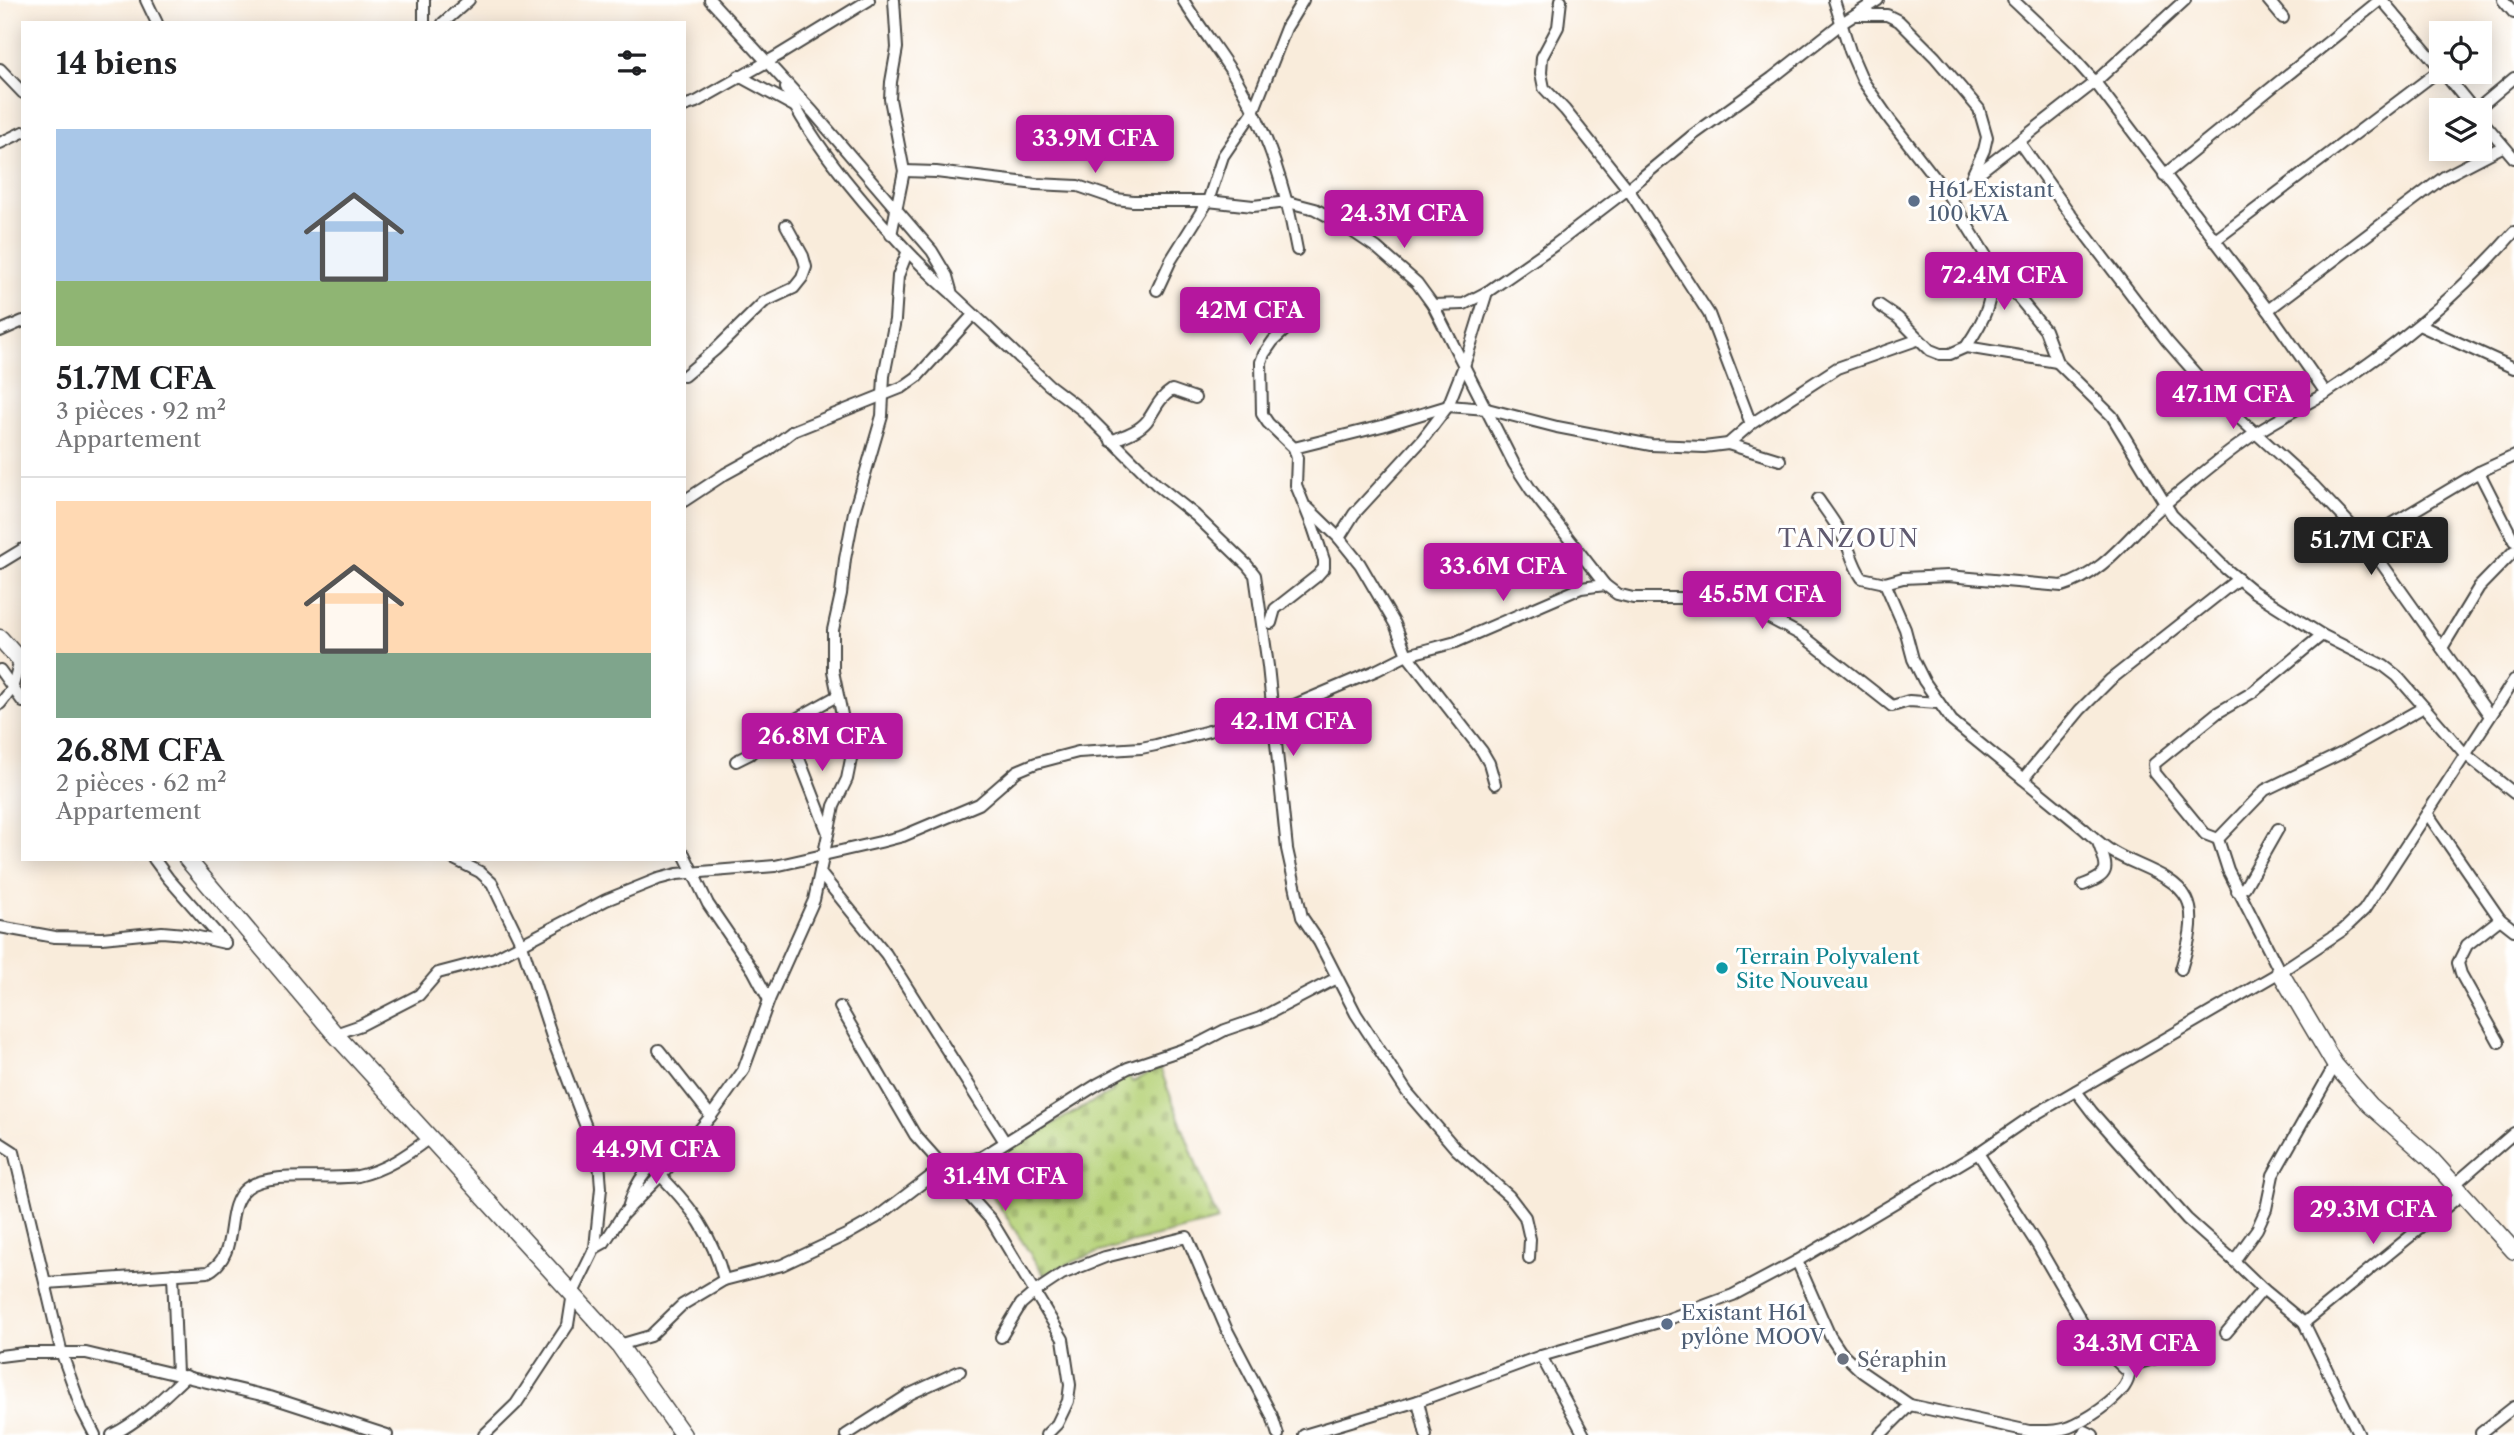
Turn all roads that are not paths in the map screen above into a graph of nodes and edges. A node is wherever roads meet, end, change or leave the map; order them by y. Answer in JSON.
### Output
{"nodes":[{"id":1,"x":146,"y":0,"type":"edge"},
{"id":2,"x":424,"y":0,"type":"edge"},
{"id":3,"x":469,"y":0,"type":"edge"},
{"id":4,"x":710,"y":0,"type":"edge"},
{"id":5,"x":869,"y":0,"type":"edge"},
{"id":6,"x":894,"y":0,"type":"edge"},
{"id":7,"x":1183,"y":0,"type":"edge"},
{"id":8,"x":1303,"y":0,"type":"edge"},
{"id":9,"x":1561,"y":0,"type":"edge"},
{"id":10,"x":1834,"y":0,"type":"edge"},
{"id":11,"x":1878,"y":0,"type":"edge"},
{"id":12,"x":2013,"y":0,"type":"edge"},
{"id":13,"x":2185,"y":0,"type":"edge"},
{"id":14,"x":2268,"y":0,"type":"edge"},
{"id":15,"x":2381,"y":0,"type":"edge"},
{"id":16,"x":2503,"y":0,"type":"edge"},
{"id":17,"x":2514,"y":13,"type":"edge"},
{"id":18,"x":1855,"y":15,"type":"junction"},
{"id":19,"x":2283,"y":18,"type":"dead end"},
{"id":20,"x":156,"y":21,"type":"edge"},
{"id":21,"x":424,"y":21,"type":"edge"},
{"id":22,"x":445,"y":21,"type":"edge"},
{"id":23,"x":1842,"y":23,"type":"junction"},
{"id":24,"x":765,"y":62,"type":"junction"},
{"id":25,"x":0,"y":69,"type":"edge"},
{"id":26,"x":739,"y":76,"type":"junction"},
{"id":27,"x":2514,"y":78,"type":"edge"},
{"id":28,"x":783,"y":81,"type":"junction"},
{"id":29,"x":2095,"y":82,"type":"junction"},
{"id":30,"x":2453,"y":84,"type":"edge"},
{"id":31,"x":21,"y":91,"type":"edge"},
{"id":32,"x":2465,"y":98,"type":"edge"},
{"id":33,"x":2490,"y":98,"type":"edge"},
{"id":34,"x":686,"y":105,"type":"edge"},
{"id":35,"x":794,"y":106,"type":"junction"},
{"id":36,"x":1253,"y":112,"type":"junction"},
{"id":37,"x":21,"y":133,"type":"edge"},
{"id":38,"x":2492,"y":134,"type":"edge"},
{"id":39,"x":2019,"y":142,"type":"junction"},
{"id":40,"x":0,"y":143,"type":"edge"},
{"id":41,"x":2502,"y":147,"type":"junction"},
{"id":42,"x":2514,"y":158,"type":"edge"},
{"id":43,"x":904,"y":171,"type":"junction"},
{"id":44,"x":2164,"y":175,"type":"junction"},
{"id":45,"x":1968,"y":181,"type":"junction"},
{"id":46,"x":1629,"y":189,"type":"junction"},
{"id":47,"x":1949,"y":196,"type":"junction"},
{"id":48,"x":1208,"y":201,"type":"junction"},
{"id":49,"x":1288,"y":202,"type":"junction"},
{"id":50,"x":895,"y":209,"type":"junction"},
{"id":51,"x":786,"y":225,"type":"dead end"},
{"id":52,"x":2514,"y":233,"type":"edge"},
{"id":53,"x":891,"y":235,"type":"junction"},
{"id":54,"x":2214,"y":241,"type":"junction"},
{"id":55,"x":1297,"y":250,"type":"dead end"},
{"id":56,"x":907,"y":253,"type":"junction"},
{"id":57,"x":1991,"y":264,"type":"junction"},
{"id":58,"x":1157,"y":290,"type":"dead end"},
{"id":59,"x":1487,"y":292,"type":"junction"},
{"id":60,"x":952,"y":294,"type":"junction"},
{"id":61,"x":1433,"y":305,"type":"junction"},
{"id":62,"x":1879,"y":305,"type":"dead end"},
{"id":63,"x":1307,"y":306,"type":"dead end"},
{"id":64,"x":2267,"y":310,"type":"junction"},
{"id":65,"x":973,"y":315,"type":"junction"},
{"id":66,"x":21,"y":322,"type":"edge"},
{"id":67,"x":2419,"y":326,"type":"junction"},
{"id":68,"x":0,"y":331,"type":"edge"},
{"id":69,"x":1917,"y":340,"type":"junction"},
{"id":70,"x":1966,"y":347,"type":"junction"},
{"id":71,"x":2057,"y":362,"type":"junction"},
{"id":72,"x":1465,"y":363,"type":"junction"},
{"id":73,"x":2514,"y":368,"type":"edge"},
{"id":74,"x":686,"y":374,"type":"edge"},
{"id":75,"x":2326,"y":393,"type":"junction"},
{"id":76,"x":883,"y":397,"type":"junction"},
{"id":77,"x":1195,"y":398,"type":"dead end"},
{"id":78,"x":1447,"y":406,"type":"junction"},
{"id":79,"x":1488,"y":409,"type":"junction"},
{"id":80,"x":1751,"y":424,"type":"junction"},
{"id":81,"x":2255,"y":434,"type":"junction"},
{"id":82,"x":1111,"y":441,"type":"junction"},
{"id":83,"x":1728,"y":444,"type":"junction"},
{"id":84,"x":1294,"y":448,"type":"junction"},
{"id":85,"x":2514,"y":456,"type":"edge"},
{"id":86,"x":1780,"y":460,"type":"dead end"},
{"id":87,"x":2479,"y":472,"type":"junction"},
{"id":88,"x":1818,"y":499,"type":"dead end"},
{"id":89,"x":686,"y":500,"type":"edge"},
{"id":90,"x":1304,"y":503,"type":"junction"},
{"id":91,"x":2165,"y":504,"type":"junction"},
{"id":92,"x":1339,"y":538,"type":"junction"},
{"id":93,"x":2365,"y":540,"type":"junction"},
{"id":94,"x":2514,"y":541,"type":"edge"},
{"id":95,"x":21,"y":550,"type":"edge"},
{"id":96,"x":2514,"y":551,"type":"edge"},
{"id":97,"x":0,"y":563,"type":"edge"},
{"id":98,"x":2238,"y":579,"type":"junction"},
{"id":99,"x":1885,"y":583,"type":"junction"},
{"id":100,"x":1605,"y":585,"type":"junction"},
{"id":101,"x":1271,"y":623,"type":"dead end"},
{"id":102,"x":2322,"y":635,"type":"junction"},
{"id":103,"x":0,"y":638,"type":"edge"},
{"id":104,"x":2442,"y":648,"type":"junction"},
{"id":105,"x":1407,"y":655,"type":"junction"},
{"id":106,"x":21,"y":662,"type":"edge"},
{"id":107,"x":0,"y":670,"type":"edge"},
{"id":108,"x":2513,"y":683,"type":"edge"},
{"id":109,"x":12,"y":690,"type":"junction"},
{"id":110,"x":837,"y":695,"type":"junction"},
{"id":111,"x":21,"y":700,"type":"edge"},
{"id":112,"x":1938,"y":703,"type":"junction"},
{"id":113,"x":0,"y":704,"type":"edge"},
{"id":114,"x":2424,"y":707,"type":"junction"},
{"id":115,"x":1273,"y":714,"type":"junction"},
{"id":116,"x":2490,"y":716,"type":"junction"},
{"id":117,"x":786,"y":725,"type":"junction"},
{"id":118,"x":2465,"y":754,"type":"junction"},
{"id":119,"x":736,"y":761,"type":"dead end"},
{"id":120,"x":2023,"y":779,"type":"junction"},
{"id":121,"x":1495,"y":784,"type":"dead end"},
{"id":122,"x":2514,"y":793,"type":"edge"},
{"id":123,"x":2427,"y":813,"type":"junction"},
{"id":124,"x":2278,"y":830,"type":"dead end"},
{"id":125,"x":828,"y":833,"type":"junction"},
{"id":126,"x":2218,"y":839,"type":"junction"},
{"id":127,"x":2098,"y":842,"type":"junction"},
{"id":128,"x":825,"y":854,"type":"junction"},
{"id":129,"x":686,"y":859,"type":"edge"},
{"id":130,"x":155,"y":861,"type":"edge"},
{"id":131,"x":189,"y":861,"type":"edge"},
{"id":132,"x":458,"y":861,"type":"edge"},
{"id":133,"x":693,"y":873,"type":"junction"},
{"id":134,"x":820,"y":873,"type":"junction"},
{"id":135,"x":2083,"y":886,"type":"dead end"},
{"id":136,"x":2237,"y":891,"type":"junction"},
{"id":137,"x":2500,"y":919,"type":"junction"},
{"id":138,"x":0,"y":928,"type":"edge"},
{"id":139,"x":2514,"y":930,"type":"edge"},
{"id":140,"x":522,"y":944,"type":"junction"},
{"id":141,"x":2181,"y":969,"type":"dead end"},
{"id":142,"x":2280,"y":972,"type":"junction"},
{"id":143,"x":1337,"y":978,"type":"junction"},
{"id":144,"x":769,"y":1000,"type":"junction"},
{"id":145,"x":840,"y":1007,"type":"dead end"},
{"id":146,"x":335,"y":1034,"type":"junction"},
{"id":147,"x":2499,"y":1042,"type":"dead end"},
{"id":148,"x":659,"y":1050,"type":"dead end"},
{"id":149,"x":2335,"y":1065,"type":"junction"},
{"id":150,"x":2076,"y":1091,"type":"junction"},
{"id":151,"x":711,"y":1116,"type":"junction"},
{"id":152,"x":2514,"y":1133,"type":"edge"},
{"id":153,"x":428,"y":1139,"type":"junction"},
{"id":154,"x":1005,"y":1142,"type":"junction"},
{"id":155,"x":0,"y":1143,"type":"edge"},
{"id":156,"x":679,"y":1153,"type":"junction"},
{"id":157,"x":1978,"y":1153,"type":"junction"},
{"id":158,"x":943,"y":1167,"type":"junction"},
{"id":159,"x":661,"y":1176,"type":"junction"},
{"id":160,"x":2458,"y":1189,"type":"junction"},
{"id":161,"x":627,"y":1210,"type":"junction"},
{"id":162,"x":595,"y":1248,"type":"junction"},
{"id":163,"x":2514,"y":1251,"type":"edge"},
{"id":164,"x":1529,"y":1258,"type":"dead end"},
{"id":165,"x":1797,"y":1261,"type":"junction"},
{"id":166,"x":2234,"y":1261,"type":"junction"},
{"id":167,"x":173,"y":1275,"type":"junction"},
{"id":168,"x":724,"y":1280,"type":"junction"},
{"id":169,"x":46,"y":1283,"type":"junction"},
{"id":170,"x":2263,"y":1289,"type":"junction"},
{"id":171,"x":1035,"y":1292,"type":"junction"},
{"id":172,"x":573,"y":1293,"type":"junction"},
{"id":173,"x":2304,"y":1323,"type":"junction"},
{"id":174,"x":2226,"y":1333,"type":"dead end"},
{"id":175,"x":1001,"y":1338,"type":"dead end"},
{"id":176,"x":619,"y":1345,"type":"junction"},
{"id":177,"x":62,"y":1354,"type":"junction"},
{"id":178,"x":0,"y":1356,"type":"edge"},
{"id":179,"x":1541,"y":1356,"type":"junction"},
{"id":180,"x":2160,"y":1357,"type":"dead end"},
{"id":181,"x":2132,"y":1368,"type":"junction"},
{"id":182,"x":960,"y":1371,"type":"dead end"},
{"id":183,"x":181,"y":1375,"type":"junction"},
{"id":184,"x":1418,"y":1401,"type":"junction"},
{"id":185,"x":1910,"y":1405,"type":"junction"},
{"id":186,"x":2514,"y":1407,"type":"edge"},
{"id":187,"x":2084,"y":1432,"type":"edge"},
{"id":188,"x":2481,"y":1433,"type":"dead end"},
{"id":189,"x":96,"y":1435,"type":"edge"},
{"id":190,"x":112,"y":1435,"type":"edge"},
{"id":191,"x":387,"y":1435,"type":"edge"},
{"id":192,"x":484,"y":1435,"type":"edge"},
{"id":193,"x":683,"y":1435,"type":"edge"},
{"id":194,"x":846,"y":1435,"type":"edge"},
{"id":195,"x":1046,"y":1435,"type":"edge"},
{"id":196,"x":1278,"y":1435,"type":"edge"},
{"id":197,"x":1304,"y":1435,"type":"edge"},
{"id":198,"x":1426,"y":1435,"type":"edge"},
{"id":199,"x":1584,"y":1435,"type":"edge"},
{"id":200,"x":1880,"y":1435,"type":"edge"},
{"id":201,"x":2359,"y":1435,"type":"edge"}],
"edges":[{"from":1,"to":20,"type":"street"},
{"from":2,"to":21,"type":"street"},
{"from":3,"to":22,"type":"street"},
{"from":4,"to":24,"type":"street"},
{"from":5,"to":24,"type":"street"},
{"from":6,"to":43,"type":"street"},
{"from":7,"to":36,"type":"street"},
{"from":8,"to":36,"type":"street"},
{"from":9,"to":46,"type":"street"},
{"from":10,"to":23,"type":"street"},
{"from":11,"to":18,"type":"street"},
{"from":12,"to":29,"type":"street"},
{"from":13,"to":29,"type":"street"},
{"from":14,"to":19,"type":"street"},
{"from":15,"to":44,"type":"street"},
{"from":15,"to":54,"type":"street"},
{"from":16,"to":17,"type":"street"},
{"from":18,"to":23,"type":"street"},
{"from":18,"to":45,"type":"street"},
{"from":23,"to":46,"type":"street"},
{"from":23,"to":47,"type":"street"},
{"from":24,"to":26,"type":"street"},
{"from":24,"to":28,"type":"street"},
{"from":25,"to":31,"type":"street"},
{"from":26,"to":34,"type":"street"},
{"from":26,"to":35,"type":"street"},
{"from":27,"to":33,"type":"street"},
{"from":28,"to":35,"type":"street"},
{"from":28,"to":50,"type":"street"},
{"from":29,"to":39,"type":"street"},
{"from":29,"to":44,"type":"street"},
{"from":30,"to":32,"type":"street"},
{"from":35,"to":53,"type":"street"},
{"from":36,"to":48,"type":"street"},
{"from":36,"to":49,"type":"street"},
{"from":37,"to":40,"type":"street"},
{"from":38,"to":41,"type":"street"},
{"from":39,"to":45,"type":"street"},
{"from":39,"to":81,"type":"street"},
{"from":41,"to":42,"type":"street"},
{"from":41,"to":64,"type":"street"},
{"from":43,"to":48,"type":"street"},
{"from":43,"to":50,"type":"street"},
{"from":44,"to":54,"type":"street"},
{"from":45,"to":47,"type":"street"},
{"from":46,"to":59,"type":"street"},
{"from":46,"to":80,"type":"street"},
{"from":47,"to":57,"type":"street"},
{"from":48,"to":49,"type":"street"},
{"from":48,"to":58,"type":"street"},
{"from":49,"to":55,"type":"street"},
{"from":49,"to":61,"type":"street"},
{"from":50,"to":53,"type":"street"},
{"from":50,"to":60,"type":"street"},
{"from":51,"to":74,"type":"street"},
{"from":52,"to":67,"type":"street"},
{"from":53,"to":56,"type":"street"},
{"from":54,"to":64,"type":"street"},
{"from":56,"to":60,"type":"street"},
{"from":56,"to":76,"type":"street"},
{"from":57,"to":70,"type":"street"},
{"from":57,"to":71,"type":"street"},
{"from":59,"to":61,"type":"street"},
{"from":59,"to":72,"type":"street"},
{"from":60,"to":65,"type":"street"},
{"from":61,"to":72,"type":"street"},
{"from":62,"to":69,"type":"street"},
{"from":63,"to":84,"type":"street"},
{"from":64,"to":75,"type":"street"},
{"from":65,"to":76,"type":"street"},
{"from":65,"to":82,"type":"street"},
{"from":66,"to":68,"type":"street"},
{"from":67,"to":73,"type":"street"},
{"from":67,"to":75,"type":"street"},
{"from":69,"to":70,"type":"street"},
{"from":69,"to":80,"type":"street"},
{"from":70,"to":71,"type":"street"},
{"from":71,"to":91,"type":"street"},
{"from":72,"to":78,"type":"street"},
{"from":72,"to":79,"type":"street"},
{"from":75,"to":81,"type":"street"},
{"from":76,"to":89,"type":"street"},
{"from":76,"to":110,"type":"street"},
{"from":77,"to":82,"type":"street"},
{"from":78,"to":79,"type":"street"},
{"from":78,"to":84,"type":"street"},
{"from":78,"to":92,"type":"street"},
{"from":79,"to":83,"type":"street"},
{"from":79,"to":100,"type":"street"},
{"from":80,"to":83,"type":"street"},
{"from":81,"to":91,"type":"street"},
{"from":81,"to":93,"type":"street"},
{"from":82,"to":115,"type":"street"},
{"from":83,"to":86,"type":"street"},
{"from":84,"to":90,"type":"street"},
{"from":85,"to":87,"type":"street"},
{"from":87,"to":93,"type":"street"},
{"from":87,"to":94,"type":"street"},
{"from":88,"to":99,"type":"street"},
{"from":90,"to":92,"type":"street"},
{"from":90,"to":101,"type":"street"},
{"from":91,"to":98,"type":"street"},
{"from":91,"to":99,"type":"street"},
{"from":92,"to":105,"type":"street"},
{"from":93,"to":104,"type":"street"},
{"from":95,"to":97,"type":"street"},
{"from":96,"to":104,"type":"street"},
{"from":98,"to":102,"type":"street"},
{"from":98,"to":120,"type":"street"},
{"from":99,"to":112,"type":"street"},
{"from":100,"to":105,"type":"street"},
{"from":100,"to":112,"type":"street"},
{"from":102,"to":114,"type":"street"},
{"from":102,"to":126,"type":"street"},
{"from":103,"to":106,"type":"main road"},
{"from":104,"to":116,"type":"street"},
{"from":105,"to":115,"type":"street"},
{"from":105,"to":121,"type":"street"},
{"from":106,"to":109,"type":"street"},
{"from":107,"to":109,"type":"street"},
{"from":108,"to":116,"type":"street"},
{"from":109,"to":111,"type":"street"},
{"from":109,"to":113,"type":"street"},
{"from":110,"to":117,"type":"street"},
{"from":110,"to":125,"type":"street"},
{"from":112,"to":120,"type":"street"},
{"from":114,"to":118,"type":"street"},
{"from":114,"to":126,"type":"street"},
{"from":115,"to":128,"type":"street"},
{"from":115,"to":143,"type":"street"},
{"from":116,"to":118,"type":"street"},
{"from":117,"to":119,"type":"street"},
{"from":117,"to":125,"type":"street"},
{"from":118,"to":122,"type":"street"},
{"from":118,"to":123,"type":"street"},
{"from":120,"to":127,"type":"street"},
{"from":123,"to":137,"type":"street"},
{"from":123,"to":142,"type":"street"},
{"from":124,"to":136,"type":"street"},
{"from":125,"to":128,"type":"street"},
{"from":126,"to":136,"type":"street"},
{"from":127,"to":135,"type":"street"},
{"from":127,"to":141,"type":"street"},
{"from":128,"to":133,"type":"street"},
{"from":128,"to":134,"type":"street"},
{"from":129,"to":133,"type":"street"},
{"from":130,"to":138,"type":"street"},
{"from":131,"to":146,"type":"main road"},
{"from":132,"to":140,"type":"street"},
{"from":133,"to":140,"type":"street"},
{"from":133,"to":144,"type":"street"},
{"from":134,"to":144,"type":"street"},
{"from":134,"to":154,"type":"street"},
{"from":136,"to":142,"type":"street"},
{"from":137,"to":139,"type":"street"},
{"from":137,"to":147,"type":"street"},
{"from":140,"to":146,"type":"street"},
{"from":140,"to":162,"type":"street"},
{"from":142,"to":149,"type":"main road"},
{"from":142,"to":150,"type":"street"},
{"from":143,"to":154,"type":"street"},
{"from":143,"to":164,"type":"street"},
{"from":144,"to":151,"type":"street"},
{"from":145,"to":158,"type":"street"},
{"from":146,"to":153,"type":"main road"},
{"from":148,"to":151,"type":"street"},
{"from":149,"to":160,"type":"main road"},
{"from":149,"to":166,"type":"street"},
{"from":150,"to":157,"type":"street"},
{"from":150,"to":166,"type":"street"},
{"from":151,"to":156,"type":"street"},
{"from":152,"to":160,"type":"street"},
{"from":153,"to":167,"type":"street"},
{"from":153,"to":172,"type":"main road"},
{"from":154,"to":158,"type":"street"},
{"from":155,"to":169,"type":"street"},
{"from":156,"to":159,"type":"street"},
{"from":156,"to":161,"type":"street"},
{"from":157,"to":165,"type":"street"},
{"from":157,"to":181,"type":"street"},
{"from":158,"to":168,"type":"street"},
{"from":158,"to":171,"type":"street"},
{"from":159,"to":161,"type":"street"},
{"from":159,"to":168,"type":"street"},
{"from":160,"to":163,"type":"main road"},
{"from":160,"to":173,"type":"street"},
{"from":161,"to":162,"type":"street"},
{"from":162,"to":172,"type":"street"},
{"from":165,"to":179,"type":"street"},
{"from":165,"to":185,"type":"street"},
{"from":166,"to":170,"type":"street"},
{"from":167,"to":169,"type":"street"},
{"from":167,"to":183,"type":"street"},
{"from":168,"to":176,"type":"street"},
{"from":169,"to":177,"type":"street"},
{"from":170,"to":173,"type":"street"},
{"from":170,"to":174,"type":"street"},
{"from":171,"to":175,"type":"street"},
{"from":171,"to":195,"type":"street"},
{"from":171,"to":196,"type":"street"},
{"from":172,"to":176,"type":"main road"},
{"from":172,"to":192,"type":"street"},
{"from":173,"to":201,"type":"street"},
{"from":176,"to":193,"type":"main road"},
{"from":177,"to":178,"type":"street"},
{"from":177,"to":183,"type":"street"},
{"from":177,"to":189,"type":"street"},
{"from":179,"to":184,"type":"street"},
{"from":179,"to":199,"type":"street"},
{"from":180,"to":181,"type":"street"},
{"from":181,"to":187,"type":"street"},
{"from":182,"to":194,"type":"street"},
{"from":183,"to":190,"type":"street"},
{"from":183,"to":191,"type":"street"},
{"from":184,"to":197,"type":"street"},
{"from":184,"to":198,"type":"street"},
{"from":185,"to":187,"type":"street"},
{"from":185,"to":200,"type":"street"},
{"from":186,"to":188,"type":"street"}]}
